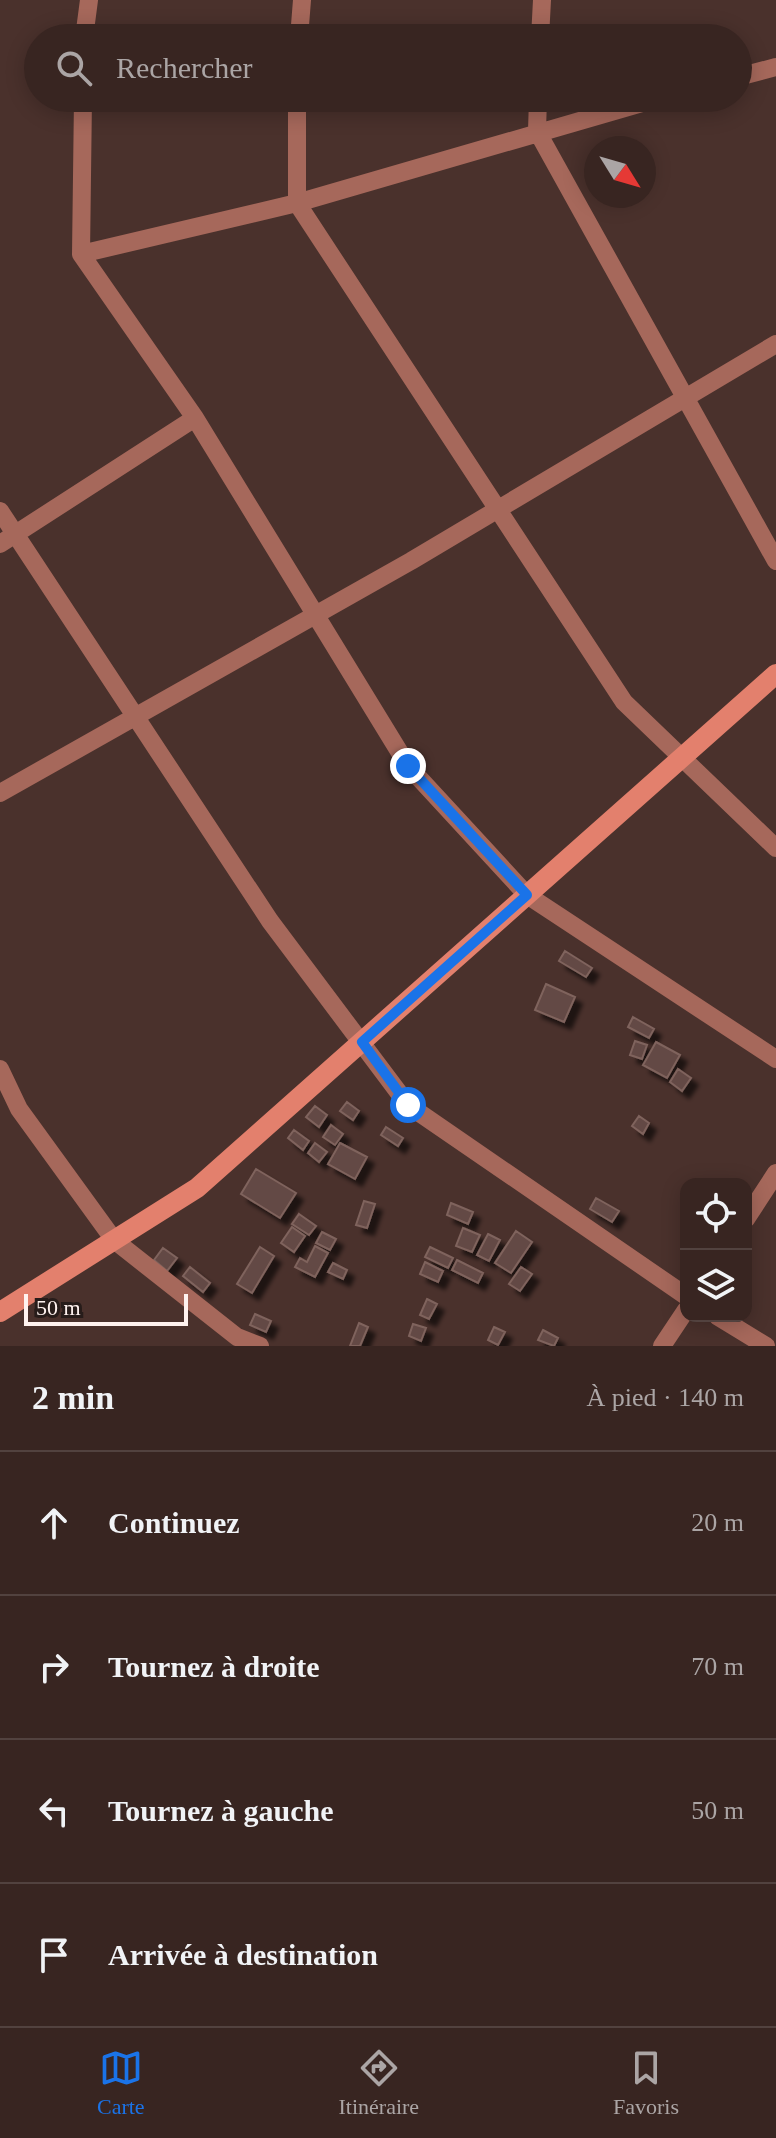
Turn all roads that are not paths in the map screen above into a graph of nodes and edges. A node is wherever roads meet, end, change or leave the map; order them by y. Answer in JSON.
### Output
{"nodes":[{"id":1,"x":89,"y":0,"type":"edge"},
{"id":2,"x":302,"y":0,"type":"edge"},
{"id":3,"x":542,"y":0,"type":"edge"},
{"id":4,"x":86,"y":24,"type":"edge"},
{"id":5,"x":300,"y":24,"type":"edge"},
{"id":6,"x":541,"y":24,"type":"edge"},
{"id":7,"x":776,"y":67,"type":"edge"},
{"id":8,"x":752,"y":73,"type":"edge"},
{"id":9,"x":83,"y":112,"type":"edge"},
{"id":10,"x":297,"y":112,"type":"edge"},
{"id":11,"x":538,"y":112,"type":"edge"},
{"id":12,"x":607,"y":112,"type":"edge"},
{"id":13,"x":537,"y":131,"type":"junction"},
{"id":14,"x":297,"y":203,"type":"junction"},
{"id":15,"x":81,"y":254,"type":"junction"},
{"id":16,"x":776,"y":344,"type":"edge"},
{"id":17,"x":685,"y":399,"type":"junction"},
{"id":18,"x":195,"y":418,"type":"junction"},
{"id":19,"x":500,"y":508,"type":"junction"},
{"id":20,"x":0,"y":511,"type":"edge"},
{"id":21,"x":16,"y":533,"type":"junction"},
{"id":22,"x":0,"y":544,"type":"edge"},
{"id":23,"x":776,"y":561,"type":"edge"},
{"id":24,"x":315,"y":613,"type":"junction"},
{"id":25,"x":776,"y":674,"type":"edge"},
{"id":26,"x":134,"y":716,"type":"junction"},
{"id":27,"x":683,"y":757,"type":"junction"},
{"id":28,"x":0,"y":793,"type":"edge"},
{"id":29,"x":776,"y":848,"type":"edge"},
{"id":30,"x":527,"y":895,"type":"junction"},
{"id":31,"x":362,"y":1042,"type":"junction"},
{"id":32,"x":776,"y":1059,"type":"edge"},
{"id":33,"x":0,"y":1069,"type":"edge"},
{"id":34,"x":776,"y":1173,"type":"edge"},
{"id":35,"x":752,"y":1210,"type":"edge"},
{"id":36,"x":114,"y":1240,"type":"junction"},
{"id":37,"x":680,"y":1292,"type":"edge"},
{"id":38,"x":0,"y":1311,"type":"edge"},
{"id":39,"x":680,"y":1319,"type":"edge"},
{"id":40,"x":727,"y":1322,"type":"edge"},
{"id":41,"x":260,"y":1346,"type":"edge"},
{"id":42,"x":662,"y":1346,"type":"edge"},
{"id":43,"x":766,"y":1346,"type":"edge"}],
"edges":[{"from":1,"to":4,"type":"street"},
{"from":2,"to":5,"type":"street"},
{"from":3,"to":6,"type":"street"},
{"from":7,"to":8,"type":"street"},
{"from":9,"to":15,"type":"street"},
{"from":10,"to":14,"type":"street"},
{"from":11,"to":13,"type":"street"},
{"from":12,"to":13,"type":"street"},
{"from":13,"to":14,"type":"street"},
{"from":13,"to":17,"type":"street"},
{"from":14,"to":15,"type":"street"},
{"from":14,"to":19,"type":"street"},
{"from":15,"to":18,"type":"street"},
{"from":16,"to":17,"type":"street"},
{"from":17,"to":19,"type":"street"},
{"from":17,"to":23,"type":"street"},
{"from":18,"to":21,"type":"street"},
{"from":18,"to":24,"type":"street"},
{"from":19,"to":24,"type":"street"},
{"from":19,"to":27,"type":"street"},
{"from":20,"to":21,"type":"street"},
{"from":21,"to":22,"type":"street"},
{"from":21,"to":26,"type":"street"},
{"from":24,"to":26,"type":"street"},
{"from":24,"to":30,"type":"street"},
{"from":25,"to":27,"type":"street"},
{"from":26,"to":28,"type":"street"},
{"from":26,"to":31,"type":"street"},
{"from":27,"to":29,"type":"street"},
{"from":27,"to":30,"type":"street"},
{"from":30,"to":31,"type":"street"},
{"from":30,"to":32,"type":"street"},
{"from":31,"to":36,"type":"street"},
{"from":31,"to":37,"type":"street"},
{"from":33,"to":36,"type":"street"},
{"from":34,"to":35,"type":"street"},
{"from":36,"to":38,"type":"street"},
{"from":36,"to":41,"type":"street"},
{"from":39,"to":42,"type":"street"},
{"from":40,"to":43,"type":"street"}]}
